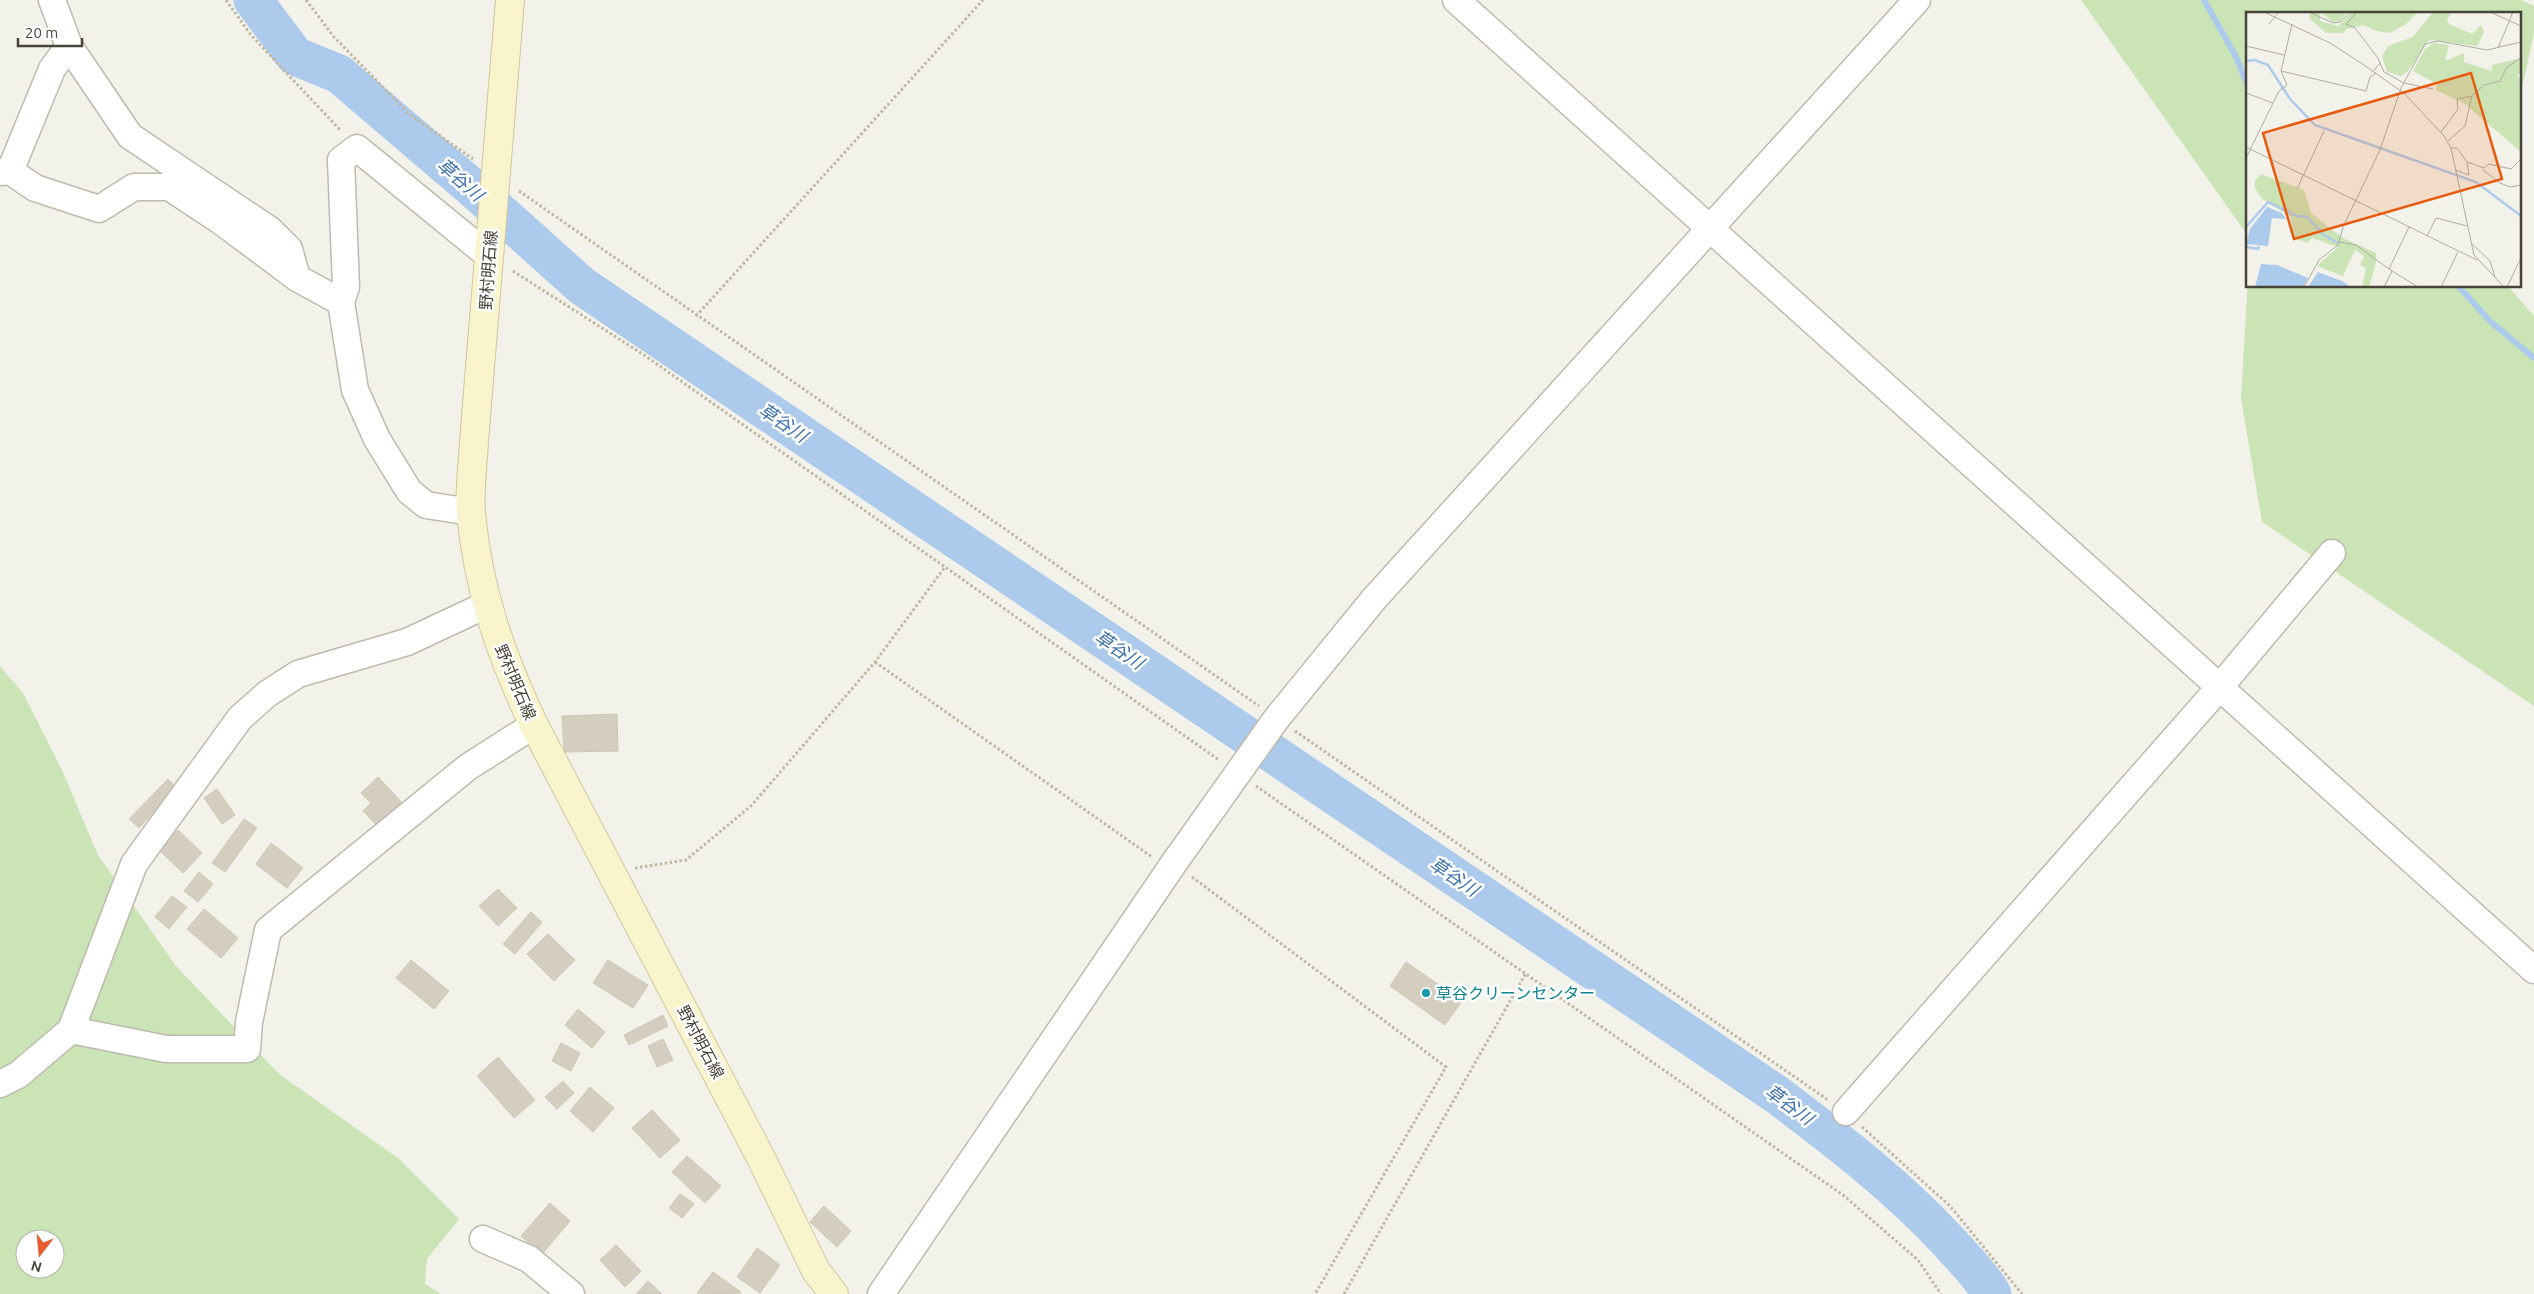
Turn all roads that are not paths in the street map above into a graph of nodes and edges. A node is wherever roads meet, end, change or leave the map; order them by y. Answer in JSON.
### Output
{"nodes":[{"id":1,"x":52,"y":0,"type":"edge"},
{"id":2,"x":510,"y":0,"type":"edge"},
{"id":3,"x":1456,"y":0,"type":"edge"},
{"id":4,"x":1918,"y":0,"type":"edge"},
{"id":5,"x":69,"y":46,"type":"junction"},
{"id":6,"x":5,"y":172,"type":"edge"},
{"id":7,"x":1709,"y":229,"type":"junction"},
{"id":8,"x":489,"y":256,"type":"junction"},
{"id":9,"x":298,"y":278,"type":"junction"},
{"id":10,"x":341,"y":302,"type":"junction"},
{"id":11,"x":471,"y":512,"type":"junction"},
{"id":12,"x":2332,"y":553,"type":"dead end"},
{"id":13,"x":486,"y":606,"type":"junction"},
{"id":14,"x":2219,"y":688,"type":"junction"},
{"id":15,"x":534,"y":725,"type":"junction"},
{"id":16,"x":2534,"y":970,"type":"edge"},
{"id":17,"x":71,"y":1030,"type":"junction"},
{"id":18,"x":0,"y":1084,"type":"edge"},
{"id":19,"x":1846,"y":1112,"type":"road end"},
{"id":20,"x":483,"y":1239,"type":"dead end"},
{"id":21,"x":570,"y":1294,"type":"edge"},
{"id":22,"x":834,"y":1294,"type":"edge"},
{"id":23,"x":881,"y":1294,"type":"edge"}],
"edges":[{"from":1,"to":5,"type":"street"},
{"from":2,"to":8,"type":"main road","name":"野村明石線"},
{"from":3,"to":7,"type":"street"},
{"from":4,"to":7,"type":"street"},
{"from":5,"to":6,"type":"street"},
{"from":5,"to":9,"type":"street"},
{"from":6,"to":9,"type":"street"},
{"from":7,"to":14,"type":"street"},
{"from":7,"to":23,"type":"street"},
{"from":8,"to":10,"type":"street"},
{"from":8,"to":11,"type":"main road","name":"野村明石線"},
{"from":9,"to":10,"type":"street"},
{"from":10,"to":11,"type":"street"},
{"from":11,"to":13,"type":"main road","name":"野村明石線"},
{"from":12,"to":14,"type":"street"},
{"from":13,"to":15,"type":"main road","name":"野村明石線"},
{"from":13,"to":17,"type":"street"},
{"from":14,"to":16,"type":"street"},
{"from":14,"to":19,"type":"street"},
{"from":15,"to":17,"type":"street"},
{"from":15,"to":22,"type":"main road","name":"野村明石線"},
{"from":17,"to":18,"type":"street"},
{"from":20,"to":21,"type":"street"}]}
